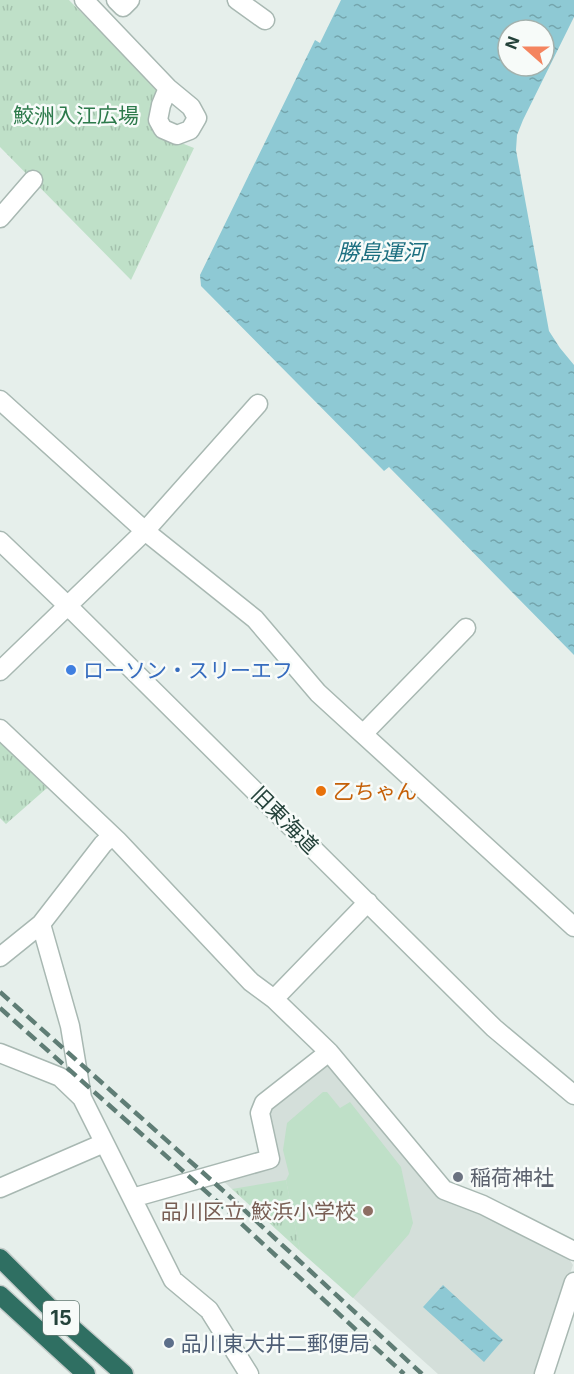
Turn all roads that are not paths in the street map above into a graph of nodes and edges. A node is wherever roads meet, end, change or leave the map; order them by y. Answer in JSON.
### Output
{"nodes":[{"id":1,"x":84,"y":0,"type":"edge"},
{"id":2,"x":116,"y":0,"type":"edge"},
{"id":3,"x":130,"y":0,"type":"edge"},
{"id":4,"x":237,"y":0,"type":"edge"},
{"id":5,"x":266,"y":20,"type":"dead end"},
{"id":6,"x":168,"y":88,"type":"dead end"},
{"id":7,"x":33,"y":180,"type":"dead end"},
{"id":8,"x":0,"y":218,"type":"edge"},
{"id":9,"x":0,"y":400,"type":"edge"},
{"id":10,"x":258,"y":404,"type":"dead end"},
{"id":11,"x":145,"y":531,"type":"junction"},
{"id":12,"x":0,"y":541,"type":"edge"},
{"id":13,"x":68,"y":606,"type":"junction"},
{"id":14,"x":466,"y":628,"type":"dead end"},
{"id":15,"x":0,"y":672,"type":"edge"},
{"id":16,"x":0,"y":729,"type":"edge"},
{"id":17,"x":363,"y":734,"type":"junction"},
{"id":18,"x":112,"y":836,"type":"junction"},
{"id":19,"x":368,"y":902,"type":"junction"},
{"id":20,"x":41,"y":924,"type":"junction"},
{"id":21,"x":574,"y":927,"type":"edge"},
{"id":22,"x":0,"y":957,"type":"edge"},
{"id":23,"x":274,"y":999,"type":"junction"},
{"id":24,"x":329,"y":1052,"type":"junction"},
{"id":25,"x":0,"y":1053,"type":"edge"},
{"id":26,"x":574,"y":1095,"type":"edge"},
{"id":27,"x":82,"y":1098,"type":"junction"},
{"id":28,"x":104,"y":1143,"type":"junction"},
{"id":29,"x":0,"y":1188,"type":"edge"},
{"id":30,"x":132,"y":1198,"type":"junction"},
{"id":31,"x":574,"y":1251,"type":"edge"},
{"id":32,"x":0,"y":1258,"type":"edge"},
{"id":33,"x":574,"y":1282,"type":"edge"},
{"id":34,"x":0,"y":1295,"type":"edge"},
{"id":35,"x":86,"y":1374,"type":"edge"},
{"id":36,"x":124,"y":1374,"type":"edge"},
{"id":37,"x":249,"y":1374,"type":"edge"},
{"id":38,"x":544,"y":1374,"type":"edge"}],
"edges":[{"from":1,"to":6,"type":"street"},
{"from":2,"to":3,"type":"street"},
{"from":4,"to":5,"type":"street"},
{"from":7,"to":8,"type":"street"},
{"from":9,"to":11,"type":"street"},
{"from":10,"to":11,"type":"street"},
{"from":11,"to":13,"type":"street"},
{"from":11,"to":17,"type":"street"},
{"from":12,"to":13,"type":"street","name":"旧東海道"},
{"from":13,"to":15,"type":"street"},
{"from":13,"to":19,"type":"street","name":"旧東海道"},
{"from":14,"to":17,"type":"street"},
{"from":16,"to":18,"type":"street"},
{"from":17,"to":21,"type":"street"},
{"from":18,"to":20,"type":"street"},
{"from":18,"to":23,"type":"street"},
{"from":19,"to":23,"type":"street"},
{"from":19,"to":26,"type":"street","name":"旧東海道"},
{"from":20,"to":22,"type":"street"},
{"from":20,"to":27,"type":"street"},
{"from":23,"to":24,"type":"street"},
{"from":24,"to":30,"type":"street"},
{"from":24,"to":31,"type":"street"},
{"from":25,"to":27,"type":"street"},
{"from":27,"to":28,"type":"street"},
{"from":28,"to":29,"type":"street"},
{"from":28,"to":30,"type":"street"},
{"from":30,"to":37,"type":"street"},
{"from":32,"to":36,"type":"highway","number":"15"},
{"from":33,"to":38,"type":"street"},
{"from":34,"to":35,"type":"highway","number":"15"}]}
